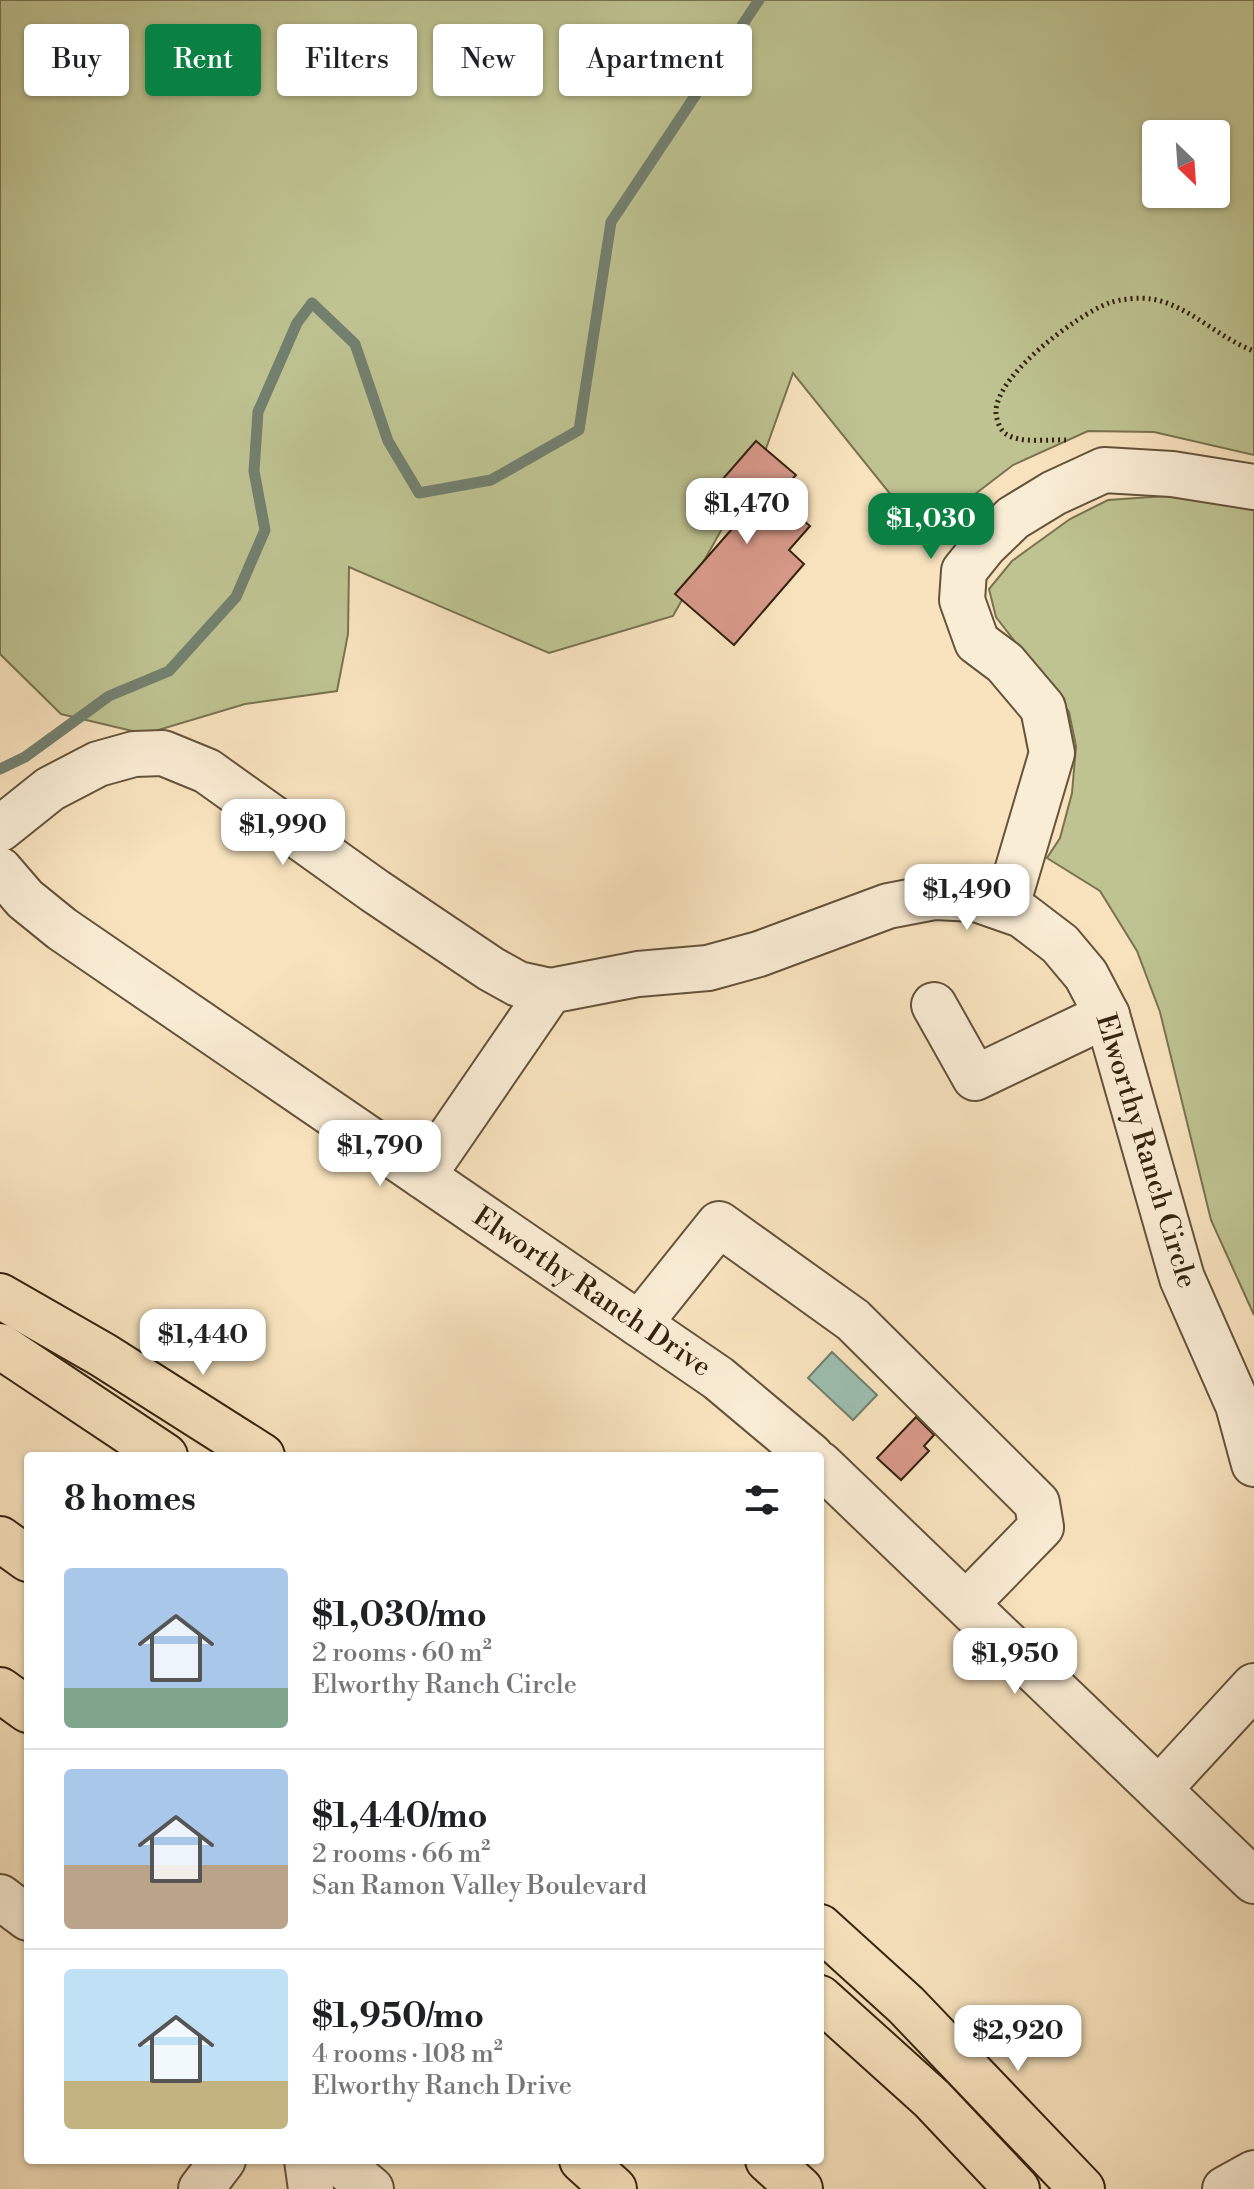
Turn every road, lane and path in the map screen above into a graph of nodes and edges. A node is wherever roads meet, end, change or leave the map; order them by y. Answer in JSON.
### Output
{"nodes":[{"id":1,"x":1254,"y":351,"type":"edge"},
{"id":2,"x":1104,"y":470,"type":"junction"},
{"id":3,"x":1254,"y":487,"type":"edge"},
{"id":4,"x":0,"y":829,"type":"edge"},
{"id":5,"x":0,"y":870,"type":"edge"},
{"id":6,"x":1006,"y":909,"type":"junction"},
{"id":7,"x":550,"y":991,"type":"junction"},
{"id":8,"x":934,"y":1005,"type":"dead end"},
{"id":9,"x":1107,"y":1015,"type":"junction"},
{"id":10,"x":423,"y":1176,"type":"junction"},
{"id":11,"x":0,"y":1296,"type":"edge"},
{"id":12,"x":639,"y":1324,"type":"junction"},
{"id":13,"x":0,"y":1346,"type":"edge"},
{"id":14,"x":159,"y":1452,"type":"edge"},
{"id":15,"x":256,"y":1452,"type":"edge"},
{"id":16,"x":798,"y":1452,"type":"edge"},
{"id":17,"x":1254,"y":1464,"type":"edge"},
{"id":18,"x":824,"y":1475,"type":"edge"},
{"id":19,"x":0,"y":1539,"type":"edge"},
{"id":20,"x":24,"y":1556,"type":"edge"},
{"id":21,"x":967,"y":1603,"type":"junction"},
{"id":22,"x":1254,"y":1686,"type":"edge"},
{"id":23,"x":0,"y":1690,"type":"edge"},
{"id":24,"x":24,"y":1707,"type":"edge"},
{"id":25,"x":1160,"y":1788,"type":"junction"},
{"id":26,"x":1254,"y":1881,"type":"edge"},
{"id":27,"x":0,"y":1897,"type":"edge"},
{"id":28,"x":24,"y":1915,"type":"edge"},
{"id":29,"x":824,"y":1931,"type":"edge"},
{"id":30,"x":824,"y":2002,"type":"edge"},
{"id":31,"x":220,"y":2164,"type":"edge"},
{"id":32,"x":308,"y":2164,"type":"edge"},
{"id":33,"x":341,"y":2164,"type":"edge"},
{"id":34,"x":586,"y":2164,"type":"edge"},
{"id":35,"x":772,"y":2164,"type":"edge"},
{"id":36,"x":1254,"y":2173,"type":"edge"},
{"id":37,"x":201,"y":2189,"type":"edge"},
{"id":38,"x":311,"y":2189,"type":"edge"},
{"id":39,"x":371,"y":2189,"type":"edge"},
{"id":40,"x":614,"y":2189,"type":"edge"},
{"id":41,"x":800,"y":2189,"type":"edge"},
{"id":42,"x":1017,"y":2189,"type":"edge"},
{"id":43,"x":1082,"y":2189,"type":"edge"},
{"id":44,"x":1225,"y":2189,"type":"edge"}],
"edges":[{"from":1,"to":2,"type":"path"},
{"from":2,"to":3,"type":"street"},
{"from":2,"to":6,"type":"street"},
{"from":4,"to":7,"type":"street","name":"Elworthy Ranch Circle"},
{"from":5,"to":10,"type":"street","name":"Elworthy Ranch Drive"},
{"from":6,"to":7,"type":"street","name":"Elworthy Ranch Circle"},
{"from":6,"to":9,"type":"street","name":"Elworthy Ranch Circle"},
{"from":7,"to":10,"type":"street"},
{"from":8,"to":9,"type":"street"},
{"from":9,"to":17,"type":"street","name":"Elworthy Ranch Circle"},
{"from":10,"to":12,"type":"street","name":"Elworthy Ranch Drive"},
{"from":11,"to":15,"type":"main road"},
{"from":12,"to":16,"type":"street","name":"Elworthy Ranch Drive"},
{"from":12,"to":21,"type":"street"},
{"from":13,"to":14,"type":"main road"},
{"from":18,"to":21,"type":"street","name":"Elworthy Ranch Drive"},
{"from":19,"to":20,"type":"main road"},
{"from":21,"to":25,"type":"street","name":"Elworthy Ranch Drive"},
{"from":22,"to":25,"type":"street"},
{"from":23,"to":24,"type":"main road"},
{"from":25,"to":26,"type":"street","name":"Elworthy Ranch Drive"},
{"from":27,"to":28,"type":"street"},
{"from":29,"to":43,"type":"main road"},
{"from":30,"to":42,"type":"main road"},
{"from":31,"to":37,"type":"street"},
{"from":32,"to":38,"type":"street"},
{"from":33,"to":39,"type":"street"},
{"from":34,"to":40,"type":"main road"},
{"from":35,"to":41,"type":"main road"},
{"from":36,"to":44,"type":"street"}]}
